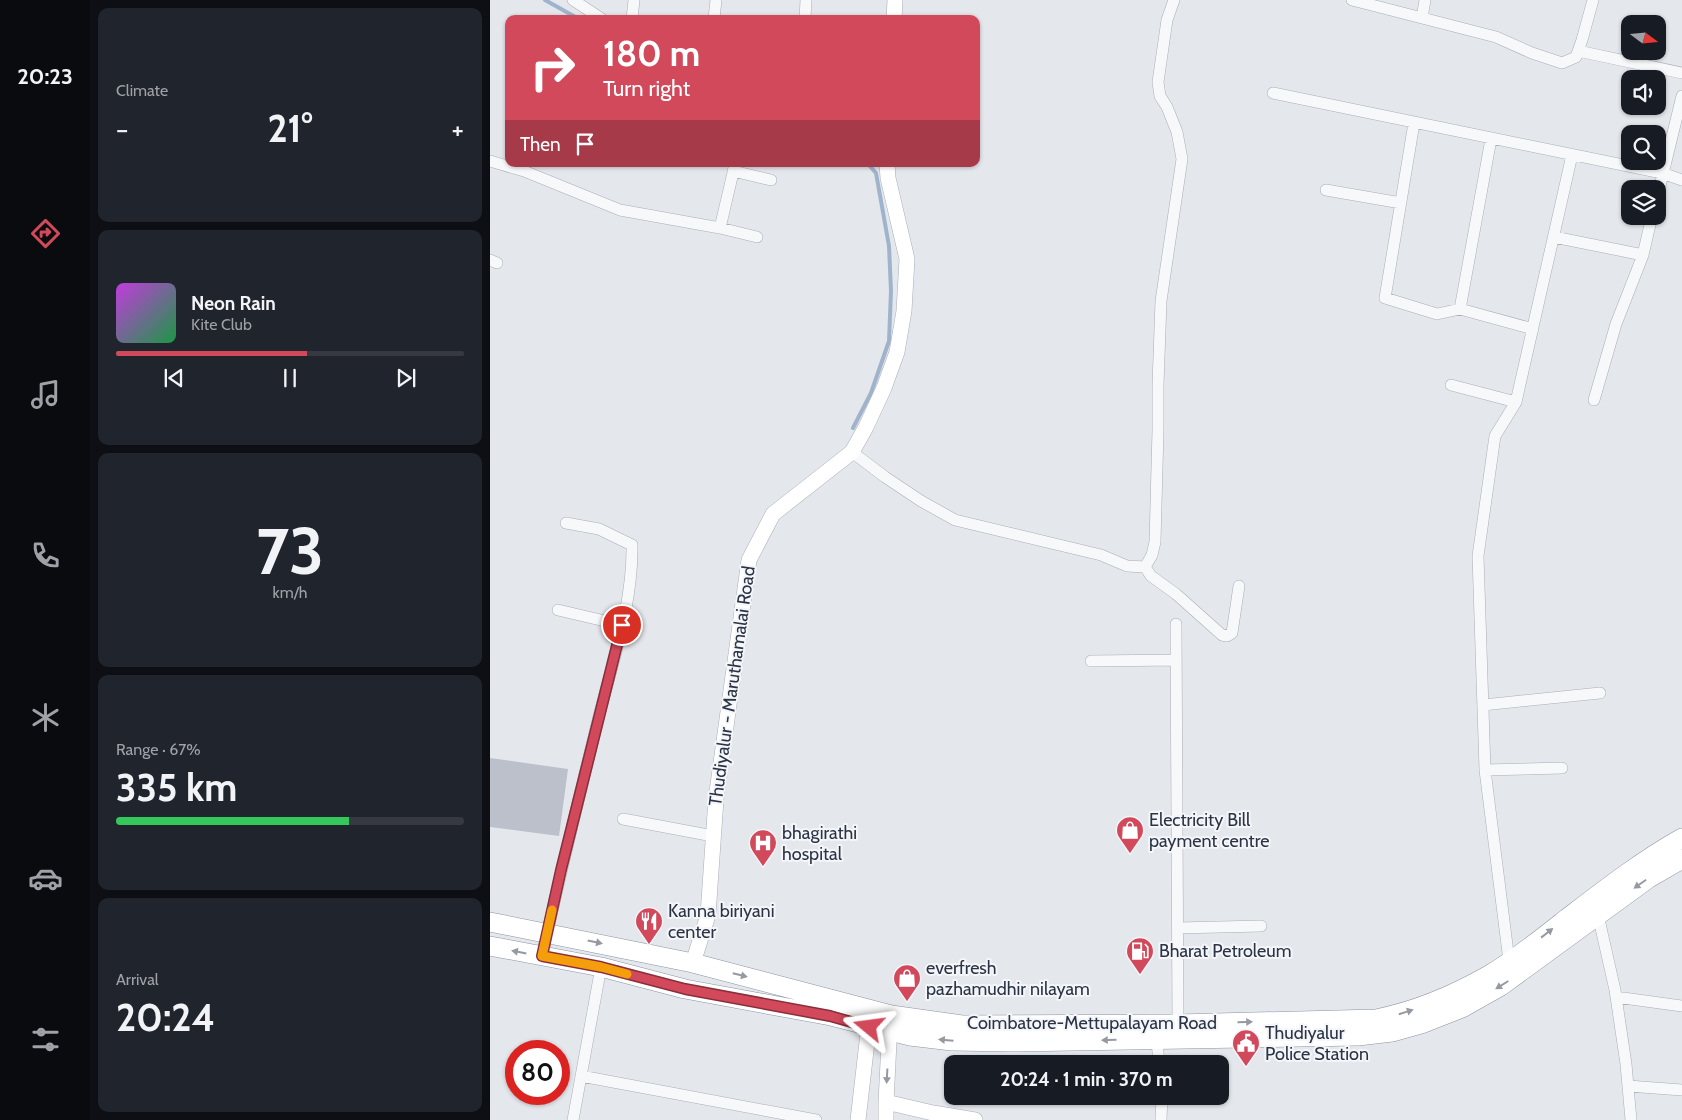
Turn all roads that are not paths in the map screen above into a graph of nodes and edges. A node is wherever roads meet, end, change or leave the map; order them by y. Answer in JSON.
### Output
{"nodes":[{"id":1,"x":572,"y":0,"type":"edge"},
{"id":2,"x":634,"y":0,"type":"edge"},
{"id":3,"x":716,"y":0,"type":"edge"},
{"id":4,"x":806,"y":0,"type":"edge"},
{"id":5,"x":896,"y":0,"type":"edge"},
{"id":6,"x":1174,"y":0,"type":"edge"},
{"id":7,"x":1352,"y":0,"type":"edge"},
{"id":8,"x":1425,"y":0,"type":"edge"},
{"id":9,"x":1594,"y":0,"type":"edge"},
{"id":10,"x":596,"y":15,"type":"edge"},
{"id":11,"x":632,"y":15,"type":"edge"},
{"id":12,"x":714,"y":15,"type":"edge"},
{"id":13,"x":805,"y":15,"type":"edge"},
{"id":14,"x":894,"y":15,"type":"edge"},
{"id":15,"x":1422,"y":18,"type":"junction"},
{"id":16,"x":1578,"y":50,"type":"junction"},
{"id":17,"x":1682,"y":73,"type":"edge"},
{"id":18,"x":1273,"y":93,"type":"dead end"},
{"id":19,"x":1682,"y":96,"type":"edge"},
{"id":20,"x":1414,"y":123,"type":"junction"},
{"id":21,"x":1491,"y":139,"type":"junction"},
{"id":22,"x":1572,"y":154,"type":"junction"},
{"id":23,"x":490,"y":161,"type":"edge"},
{"id":24,"x":505,"y":164,"type":"edge"},
{"id":25,"x":523,"y":167,"type":"edge"},
{"id":26,"x":887,"y":167,"type":"edge"},
{"id":27,"x":734,"y":168,"type":"edge"},
{"id":28,"x":1662,"y":173,"type":"junction"},
{"id":29,"x":771,"y":180,"type":"dead end"},
{"id":30,"x":1661,"y":180,"type":"edge"},
{"id":31,"x":1682,"y":180,"type":"edge"},
{"id":32,"x":1326,"y":190,"type":"dead end"},
{"id":33,"x":1400,"y":203,"type":"junction"},
{"id":34,"x":1650,"y":225,"type":"edge"},
{"id":35,"x":720,"y":228,"type":"junction"},
{"id":36,"x":757,"y":237,"type":"dead end"},
{"id":37,"x":1554,"y":237,"type":"junction"},
{"id":38,"x":1643,"y":255,"type":"junction"},
{"id":39,"x":1460,"y":309,"type":"junction"},
{"id":40,"x":1533,"y":329,"type":"junction"},
{"id":41,"x":1451,"y":385,"type":"dead end"},
{"id":42,"x":1594,"y":400,"type":"dead end"},
{"id":43,"x":1516,"y":402,"type":"junction"},
{"id":44,"x":852,"y":452,"type":"junction"},
{"id":45,"x":566,"y":523,"type":"dead end"},
{"id":46,"x":1145,"y":567,"type":"junction"},
{"id":47,"x":1239,"y":586,"type":"dead end"},
{"id":48,"x":558,"y":610,"type":"dead end"},
{"id":49,"x":1176,"y":624,"type":"dead end"},
{"id":50,"x":622,"y":625,"type":"junction"},
{"id":51,"x":1176,"y":660,"type":"junction"},
{"id":52,"x":1091,"y":661,"type":"dead end"},
{"id":53,"x":1600,"y":693,"type":"dead end"},
{"id":54,"x":1483,"y":705,"type":"junction"},
{"id":55,"x":1562,"y":768,"type":"dead end"},
{"id":56,"x":1485,"y":770,"type":"junction"},
{"id":57,"x":623,"y":819,"type":"dead end"},
{"id":58,"x":713,"y":836,"type":"junction"},
{"id":59,"x":1682,"y":838,"type":"edge"},
{"id":60,"x":1682,"y":859,"type":"edge"},
{"id":61,"x":1598,"y":915,"type":"junction"},
{"id":62,"x":490,"y":922,"type":"edge"},
{"id":63,"x":1261,"y":926,"type":"dead end"},
{"id":64,"x":1178,"y":928,"type":"junction"},
{"id":65,"x":547,"y":932,"type":"junction"},
{"id":66,"x":490,"y":946,"type":"edge"},
{"id":67,"x":542,"y":956,"type":"junction"},
{"id":68,"x":1509,"y":961,"type":"junction"},
{"id":69,"x":693,"y":963,"type":"junction"},
{"id":70,"x":601,"y":967,"type":"junction"},
{"id":71,"x":1616,"y":997,"type":"junction"},
{"id":72,"x":1682,"y":1006,"type":"edge"},
{"id":73,"x":870,"y":1018,"type":"junction"},
{"id":74,"x":890,"y":1024,"type":"junction"},
{"id":75,"x":1178,"y":1024,"type":"junction"},
{"id":76,"x":1157,"y":1040,"type":"junction"},
{"id":77,"x":1158,"y":1055,"type":"edge"},
{"id":78,"x":581,"y":1076,"type":"junction"},
{"id":79,"x":1628,"y":1086,"type":"junction"},
{"id":80,"x":1682,"y":1090,"type":"edge"},
{"id":81,"x":886,"y":1102,"type":"junction"},
{"id":82,"x":1162,"y":1105,"type":"edge"},
{"id":83,"x":573,"y":1120,"type":"edge"},
{"id":84,"x":816,"y":1120,"type":"edge"},
{"id":85,"x":858,"y":1120,"type":"edge"},
{"id":86,"x":886,"y":1120,"type":"edge"},
{"id":87,"x":975,"y":1120,"type":"edge"},
{"id":88,"x":1161,"y":1120,"type":"edge"},
{"id":89,"x":1631,"y":1120,"type":"edge"}],
"edges":[{"from":1,"to":10,"type":"street"},
{"from":2,"to":11,"type":"street"},
{"from":3,"to":12,"type":"street"},
{"from":4,"to":13,"type":"street"},
{"from":5,"to":14,"type":"main road"},
{"from":6,"to":46,"type":"street"},
{"from":7,"to":15,"type":"street"},
{"from":8,"to":15,"type":"street"},
{"from":9,"to":16,"type":"street"},
{"from":15,"to":16,"type":"street"},
{"from":16,"to":17,"type":"street"},
{"from":18,"to":20,"type":"street"},
{"from":19,"to":28,"type":"street"},
{"from":20,"to":21,"type":"street"},
{"from":20,"to":33,"type":"street"},
{"from":21,"to":22,"type":"street"},
{"from":21,"to":39,"type":"street"},
{"from":22,"to":28,"type":"street"},
{"from":22,"to":37,"type":"street"},
{"from":23,"to":24,"type":"street"},
{"from":25,"to":35,"type":"street"},
{"from":26,"to":44,"type":"main road","name":"Thudiyalur - Maruthamalai Road"},
{"from":27,"to":29,"type":"street"},
{"from":27,"to":35,"type":"street"},
{"from":28,"to":30,"type":"street"},
{"from":28,"to":31,"type":"street"},
{"from":32,"to":33,"type":"street"},
{"from":33,"to":39,"type":"street"},
{"from":34,"to":38,"type":"street"},
{"from":35,"to":36,"type":"street"},
{"from":37,"to":38,"type":"street"},
{"from":37,"to":40,"type":"street"},
{"from":38,"to":42,"type":"street"},
{"from":39,"to":40,"type":"street"},
{"from":40,"to":43,"type":"street"},
{"from":41,"to":43,"type":"street"},
{"from":43,"to":54,"type":"street"},
{"from":44,"to":46,"type":"street"},
{"from":44,"to":58,"type":"main road","name":"Thudiyalur - Maruthamalai Road"},
{"from":45,"to":50,"type":"street"},
{"from":46,"to":47,"type":"street"},
{"from":48,"to":50,"type":"street"},
{"from":49,"to":51,"type":"street"},
{"from":50,"to":65,"type":"street"},
{"from":51,"to":52,"type":"street"},
{"from":51,"to":64,"type":"street"},
{"from":53,"to":54,"type":"street"},
{"from":54,"to":56,"type":"street"},
{"from":55,"to":56,"type":"street"},
{"from":56,"to":68,"type":"street"},
{"from":57,"to":58,"type":"street"},
{"from":58,"to":69,"type":"main road","name":"Thudiyalur - Maruthamalai Road"},
{"from":68,"to":59,"type":"highway","name":"Coimbatore-Mettupalayam Road","one_way":true},
{"from":60,"to":61,"type":"highway","one_way":true},
{"from":61,"to":71,"type":"street"},
{"from":61,"to":76,"type":"highway","one_way":true},
{"from":62,"to":65,"type":"highway"},
{"from":63,"to":64,"type":"street"},
{"from":64,"to":75,"type":"street"},
{"from":65,"to":67,"type":"street"},
{"from":65,"to":69,"type":"highway","one_way":true},
{"from":67,"to":66,"type":"highway","one_way":true},
{"from":67,"to":70,"type":"highway"},
{"from":75,"to":68,"type":"highway","name":"Coimbatore-Mettupalayam Road","one_way":true},
{"from":69,"to":73,"type":"highway","one_way":true},
{"from":70,"to":73,"type":"highway"},
{"from":70,"to":78,"type":"street"},
{"from":71,"to":72,"type":"street"},
{"from":71,"to":79,"type":"street"},
{"from":73,"to":74,"type":"highway"},
{"from":73,"to":85,"type":"main road"},
{"from":74,"to":75,"type":"highway","name":"Coimbatore-Mettupalayam Road"},
{"from":76,"to":74,"type":"highway","one_way":true},
{"from":74,"to":81,"type":"main road","one_way":true},
{"from":76,"to":77,"type":"street"},
{"from":78,"to":83,"type":"street"},
{"from":78,"to":84,"type":"street"},
{"from":79,"to":80,"type":"street"},
{"from":79,"to":89,"type":"street"},
{"from":81,"to":86,"type":"main road"},
{"from":81,"to":87,"type":"main road"},
{"from":82,"to":88,"type":"street"}]}
